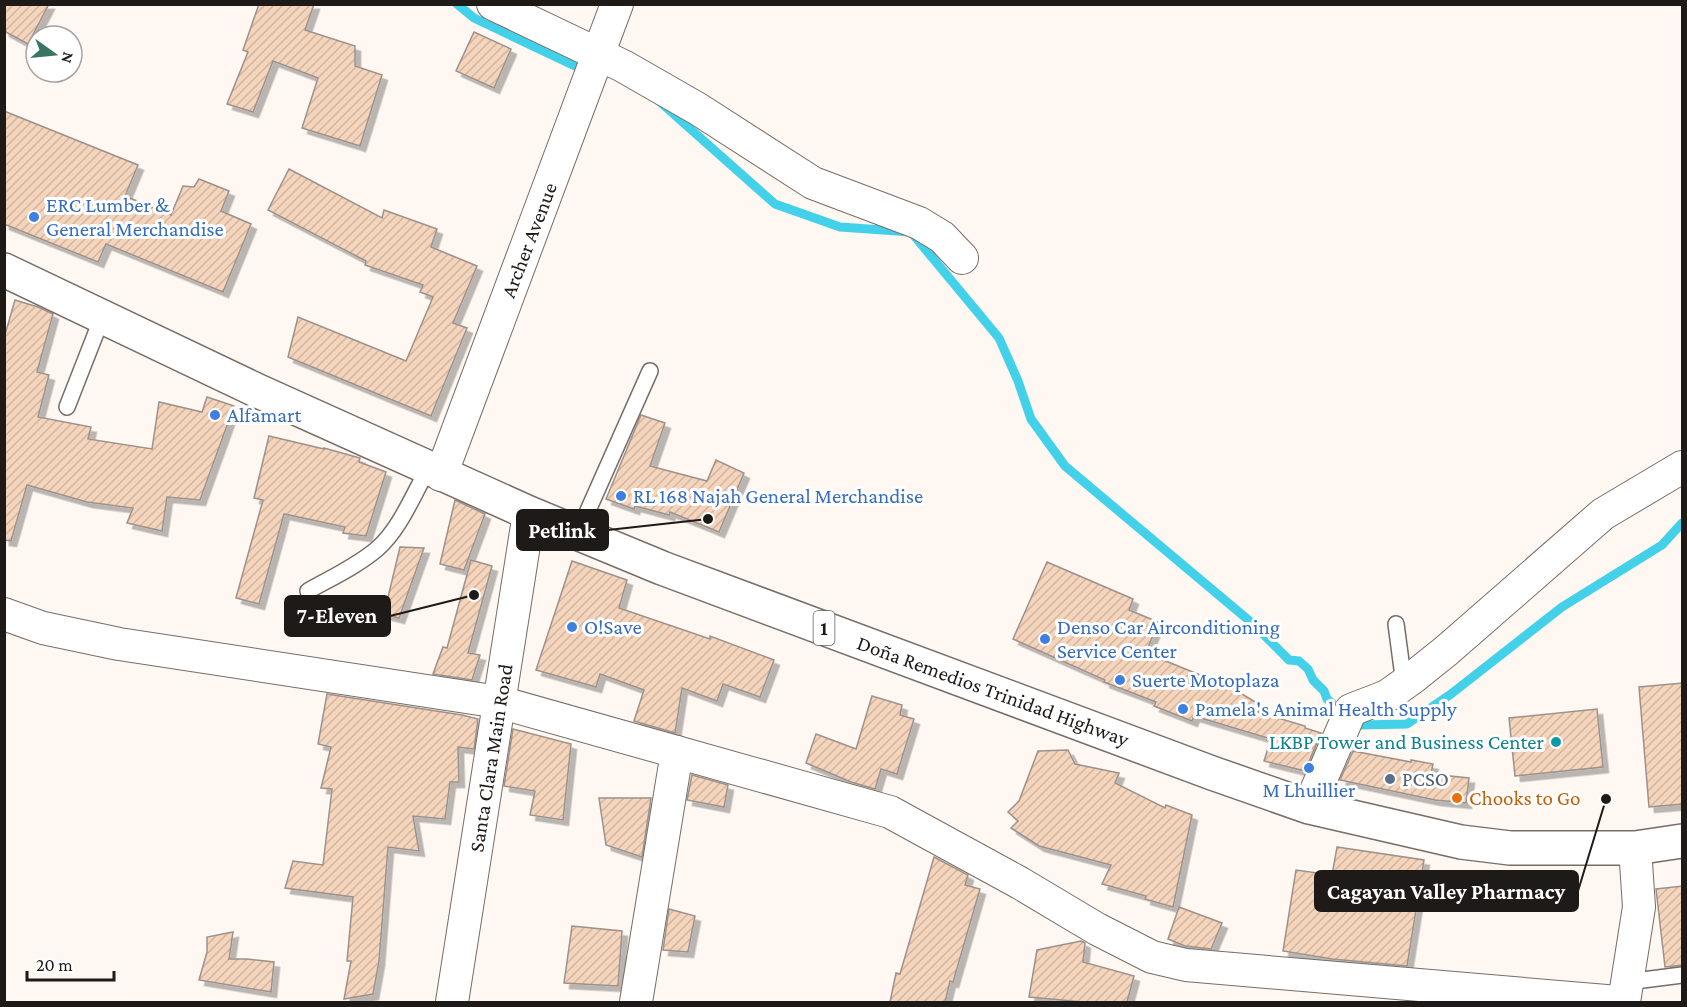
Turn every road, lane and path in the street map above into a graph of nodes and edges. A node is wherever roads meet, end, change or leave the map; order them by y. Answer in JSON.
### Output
{"nodes":[{"id":1,"x":493,"y":4,"type":"edge"},
{"id":2,"x":617,"y":4,"type":"edge"},
{"id":3,"x":598,"y":55,"type":"junction"},
{"id":4,"x":962,"y":258,"type":"dead end"},
{"id":5,"x":4,"y":270,"type":"edge"},
{"id":6,"x":103,"y":315,"type":"junction"},
{"id":7,"x":650,"y":371,"type":"dead end"},
{"id":8,"x":67,"y":407,"type":"dead end"},
{"id":9,"x":1683,"y":467,"type":"edge"},
{"id":10,"x":434,"y":472,"type":"junction"},
{"id":11,"x":529,"y":513,"type":"junction"},
{"id":12,"x":578,"y":533,"type":"junction"},
{"id":13,"x":308,"y":591,"type":"dead end"},
{"id":14,"x":4,"y":614,"type":"edge"},
{"id":15,"x":1396,"y":624,"type":"dead end"},
{"id":16,"x":1404,"y":684,"type":"junction"},
{"id":17,"x":499,"y":702,"type":"junction"},
{"id":18,"x":677,"y":752,"type":"junction"},
{"id":19,"x":1309,"y":807,"type":"junction"},
{"id":20,"x":1683,"y":841,"type":"edge"},
{"id":21,"x":1635,"y":848,"type":"junction"},
{"id":22,"x":1683,"y":975,"type":"edge"},
{"id":23,"x":1623,"y":996,"type":"edge"},
{"id":24,"x":452,"y":1002,"type":"edge"},
{"id":25,"x":636,"y":1002,"type":"edge"}],
"edges":[{"from":1,"to":3,"type":"street"},
{"from":2,"to":3,"type":"street","name":"Archer Avenue"},
{"from":3,"to":4,"type":"street"},
{"from":3,"to":10,"type":"street","name":"Archer Avenue"},
{"from":5,"to":6,"type":"highway","name":"Doña Remedios Trinidad Highway","number":"1"},
{"from":6,"to":8,"type":"lane"},
{"from":6,"to":10,"type":"highway","name":"Doña Remedios Trinidad Highway","number":"1"},
{"from":7,"to":12,"type":"lane"},
{"from":9,"to":16,"type":"street"},
{"from":10,"to":11,"type":"highway","name":"Doña Remedios Trinidad Highway","number":"1"},
{"from":10,"to":13,"type":"lane"},
{"from":11,"to":12,"type":"highway","name":"Doña Remedios Trinidad Highway","number":"1"},
{"from":11,"to":17,"type":"street","name":"Santa Clara Main Road"},
{"from":12,"to":19,"type":"highway","name":"Doña Remedios Trinidad Highway","number":"1"},
{"from":14,"to":17,"type":"street"},
{"from":15,"to":16,"type":"lane"},
{"from":16,"to":19,"type":"street"},
{"from":17,"to":18,"type":"street"},
{"from":17,"to":24,"type":"street","name":"Santa Clara Main Road"},
{"from":18,"to":23,"type":"street"},
{"from":18,"to":25,"type":"street"},
{"from":19,"to":21,"type":"highway","name":"Doña Remedios Trinidad Highway","number":"1"},
{"from":20,"to":21,"type":"highway","name":"Doña Remedios Trinidad Highway","number":"1"},
{"from":21,"to":23,"type":"street"},
{"from":22,"to":23,"type":"lane"}]}
